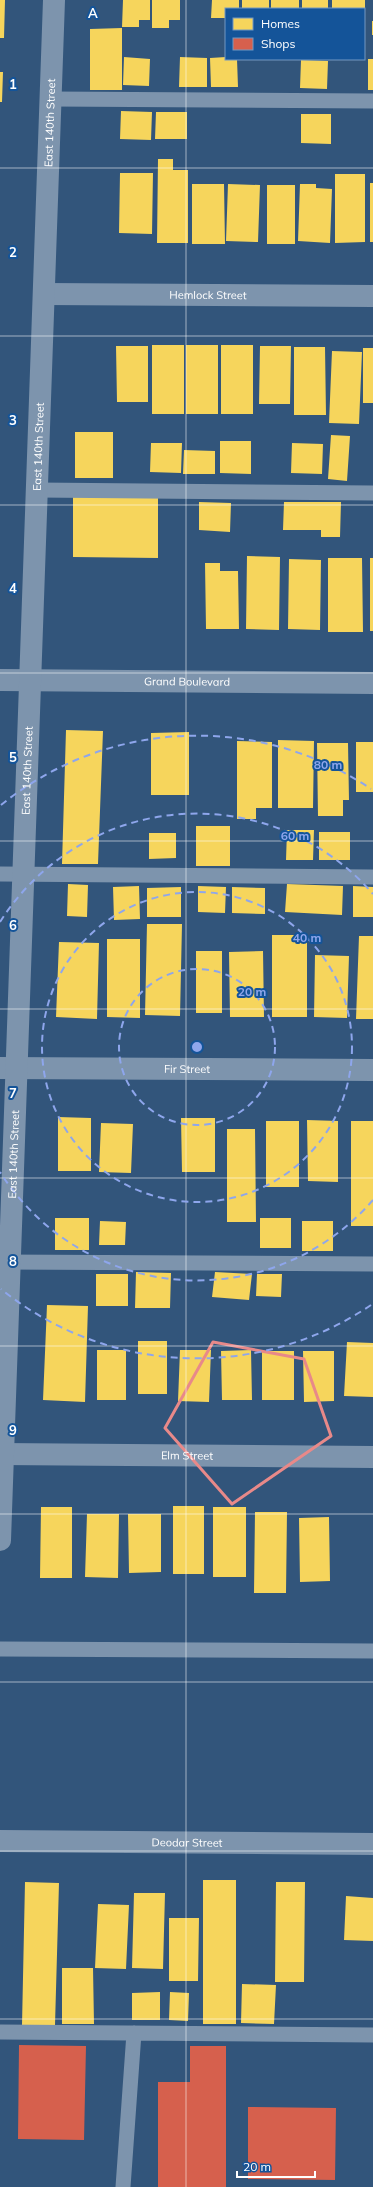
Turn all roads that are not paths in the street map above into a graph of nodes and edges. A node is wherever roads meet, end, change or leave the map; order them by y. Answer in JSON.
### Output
{"nodes":[{"id":1,"x":54,"y":0,"type":"edge"},
{"id":2,"x":51,"y":98,"type":"junction"},
{"id":3,"x":373,"y":101,"type":"edge"},
{"id":4,"x":44,"y":294,"type":"junction"},
{"id":5,"x":373,"y":296,"type":"edge"},
{"id":6,"x":37,"y":490,"type":"junction"},
{"id":7,"x":373,"y":493,"type":"edge"},
{"id":8,"x":0,"y":680,"type":"edge"},
{"id":9,"x":30,"y":680,"type":"junction"},
{"id":10,"x":373,"y":683,"type":"edge"},
{"id":11,"x":0,"y":874,"type":"edge"},
{"id":12,"x":24,"y":874,"type":"junction"},
{"id":13,"x":373,"y":877,"type":"edge"},
{"id":14,"x":8,"y":1068,"type":"edge"},
{"id":15,"x":373,"y":1070,"type":"edge"},
{"id":16,"x":5,"y":1262,"type":"edge"},
{"id":17,"x":373,"y":1264,"type":"edge"},
{"id":18,"x":2,"y":1454,"type":"edge"},
{"id":19,"x":373,"y":1457,"type":"edge"},
{"id":20,"x":0,"y":1540,"type":"edge"},
{"id":21,"x":0,"y":1649,"type":"edge"},
{"id":22,"x":373,"y":1651,"type":"edge"},
{"id":23,"x":0,"y":1841,"type":"edge"},
{"id":24,"x":373,"y":1844,"type":"edge"},
{"id":25,"x":0,"y":2032,"type":"edge"},
{"id":26,"x":134,"y":2033,"type":"junction"},
{"id":27,"x":373,"y":2035,"type":"edge"},
{"id":28,"x":123,"y":2187,"type":"edge"}],
"edges":[{"from":1,"to":2,"type":"street","name":"East 140th Street"},
{"from":2,"to":3,"type":"lane"},
{"from":2,"to":4,"type":"street","name":"East 140th Street"},
{"from":4,"to":5,"type":"street","name":"Hemlock Street"},
{"from":4,"to":6,"type":"street","name":"East 140th Street"},
{"from":6,"to":7,"type":"lane"},
{"from":6,"to":9,"type":"street","name":"East 140th Street"},
{"from":8,"to":9,"type":"street","name":"Grand Boulevard"},
{"from":9,"to":10,"type":"street","name":"Grand Boulevard"},
{"from":9,"to":12,"type":"street","name":"East 140th Street"},
{"from":11,"to":12,"type":"lane"},
{"from":12,"to":13,"type":"lane"},
{"from":12,"to":14,"type":"street","name":"East 140th Street"},
{"from":14,"to":15,"type":"street","name":"Fir Street"},
{"from":14,"to":16,"type":"street","name":"East 140th Street"},
{"from":16,"to":17,"type":"lane"},
{"from":16,"to":18,"type":"street","name":"East 140th Street"},
{"from":18,"to":19,"type":"street","name":"Elm Street"},
{"from":18,"to":20,"type":"street","name":"East 140th Street"},
{"from":21,"to":22,"type":"lane"},
{"from":23,"to":24,"type":"street","name":"Deodar Street"},
{"from":25,"to":26,"type":"lane"},
{"from":26,"to":27,"type":"lane"},
{"from":26,"to":28,"type":"lane"}]}
